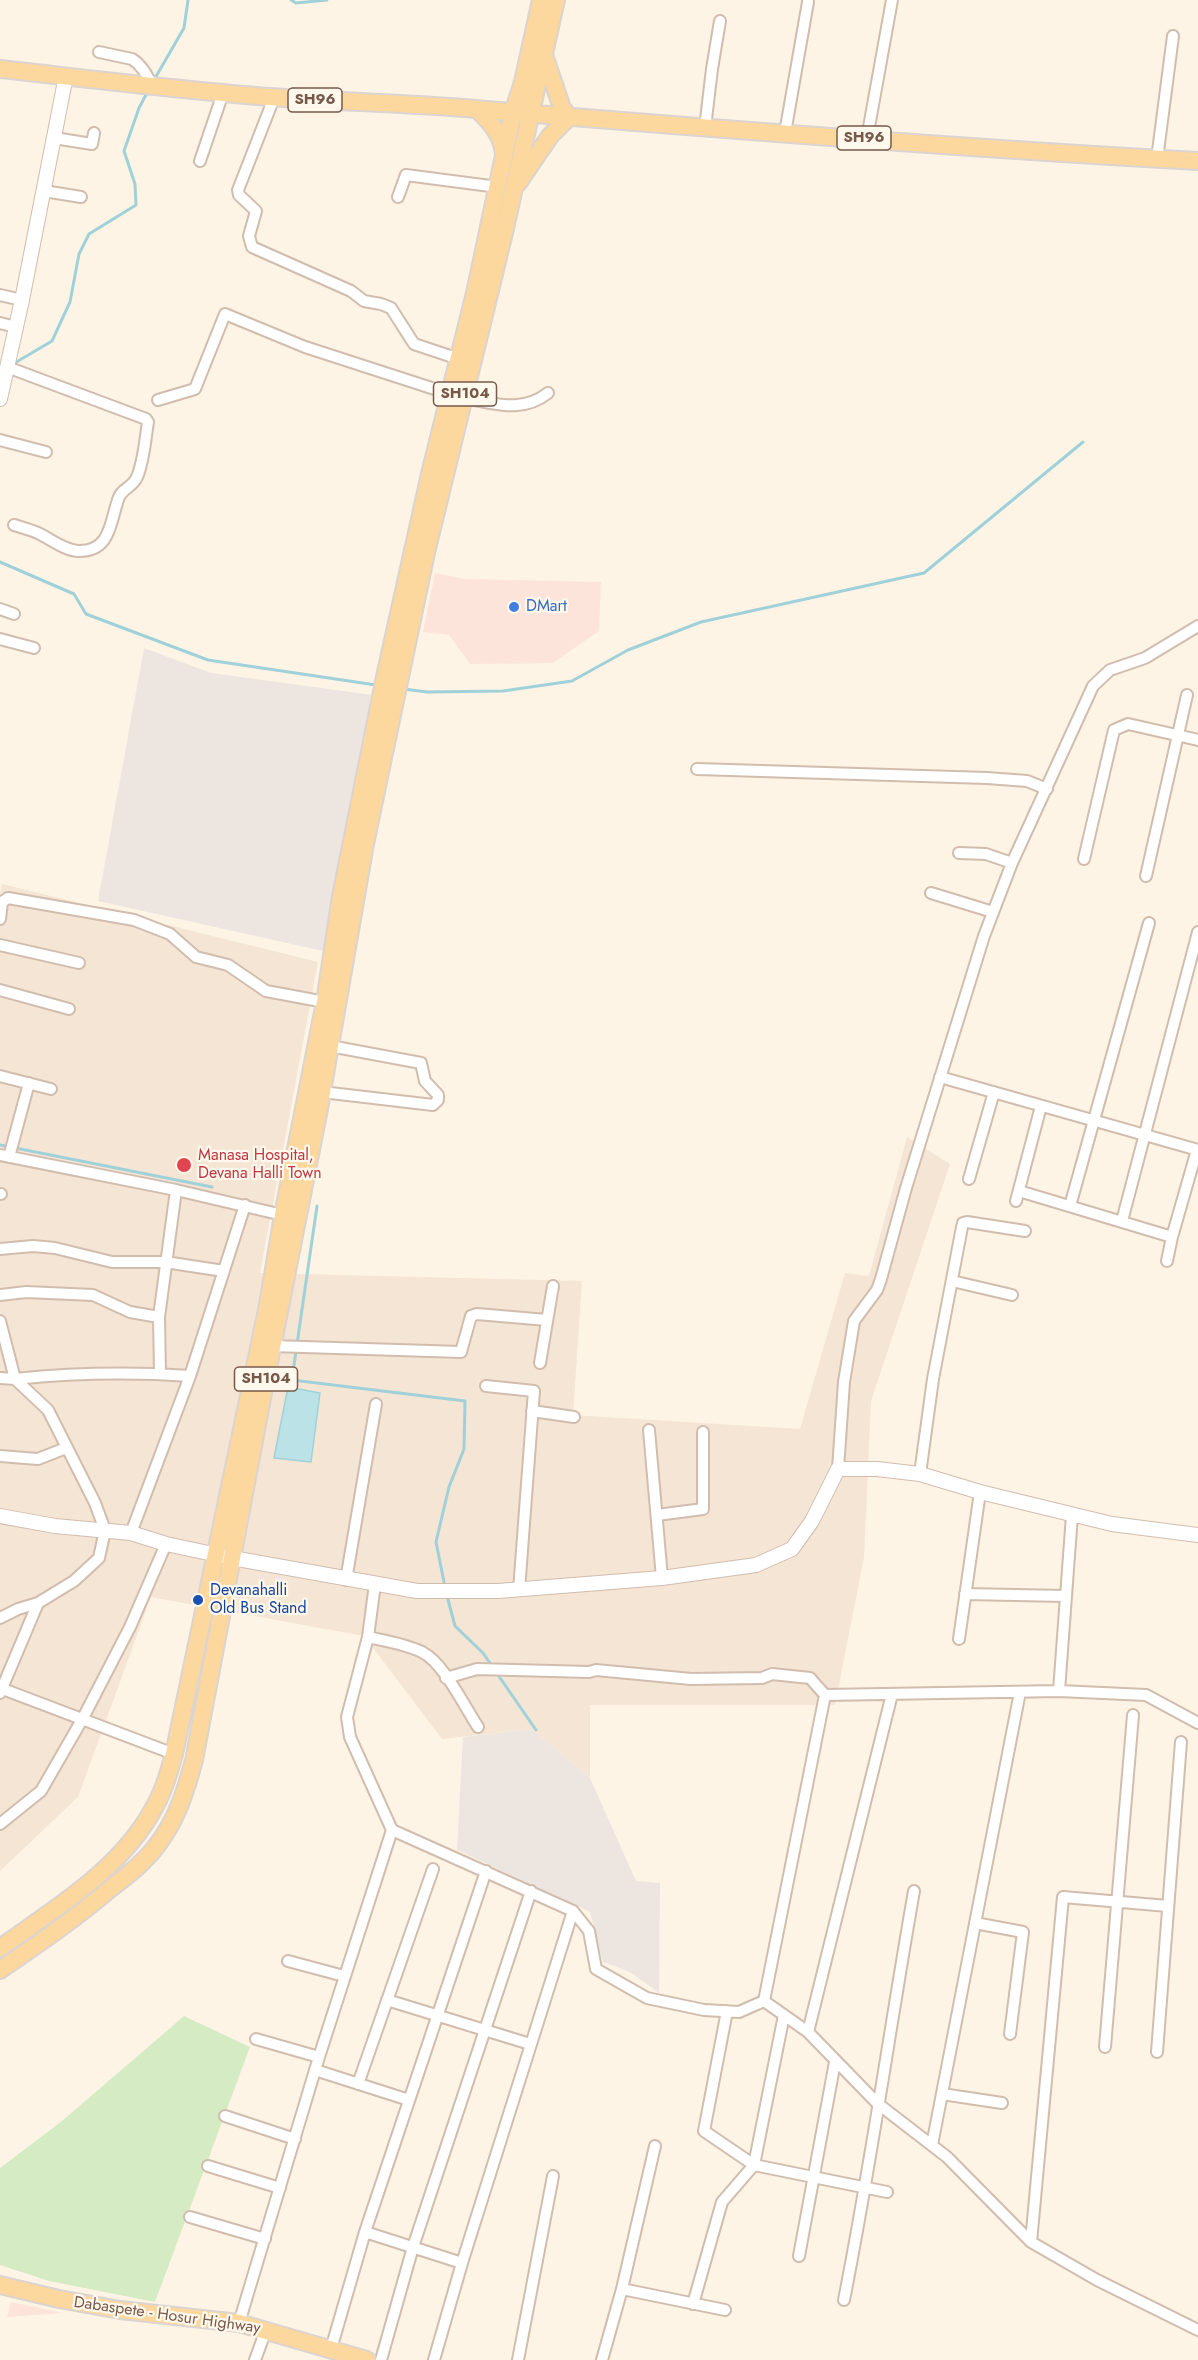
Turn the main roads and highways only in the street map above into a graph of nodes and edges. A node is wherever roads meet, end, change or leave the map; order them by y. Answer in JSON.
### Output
{"nodes":[{"id":1,"x":541,"y":0,"type":"edge"},
{"id":2,"x":556,"y":0,"type":"edge"},
{"id":3,"x":544,"y":54,"type":"junction"},
{"id":4,"x":0,"y":69,"type":"edge"},
{"id":5,"x":477,"y":109,"type":"junction"},
{"id":6,"x":513,"y":113,"type":"junction"},
{"id":7,"x":530,"y":114,"type":"junction"},
{"id":8,"x":569,"y":117,"type":"junction"},
{"id":9,"x":504,"y":155,"type":"junction"},
{"id":10,"x":1198,"y":161,"type":"edge"},
{"id":11,"x":506,"y":187,"type":"junction"},
{"id":12,"x":457,"y":396,"type":"junction"},
{"id":13,"x":387,"y":707,"type":"junction"},
{"id":14,"x":290,"y":1217,"type":"junction"},
{"id":15,"x":224,"y":1556,"type":"junction"},
{"id":16,"x":0,"y":1948,"type":"edge"},
{"id":17,"x":0,"y":1970,"type":"edge"},
{"id":18,"x":0,"y":2285,"type":"edge"},
{"id":19,"x":367,"y":2360,"type":"edge"}],
"edges":[{"from":1,"to":6,"type":"main road","number":"SH104"},
{"from":2,"to":3,"type":"main road","number":"SH104"},
{"from":3,"to":7,"type":"main road","number":"SH104"},
{"from":3,"to":8,"type":"main road"},
{"from":4,"to":5,"type":"main road","number":"SH96"},
{"from":5,"to":6,"type":"main road","number":"SH96"},
{"from":5,"to":9,"type":"main road"},
{"from":6,"to":7,"type":"main road","number":"SH96"},
{"from":6,"to":9,"type":"main road","number":"SH104"},
{"from":7,"to":8,"type":"main road","number":"SH96"},
{"from":7,"to":11,"type":"main road","number":"SH104"},
{"from":8,"to":10,"type":"main road","number":"SH96"},
{"from":8,"to":11,"type":"main road"},
{"from":9,"to":11,"type":"main road","number":"SH104"},
{"from":11,"to":12,"type":"main road","number":"SH104"},
{"from":11,"to":12,"type":"main road","number":"SH104"},
{"from":12,"to":13,"type":"main road","number":"SH104"},
{"from":13,"to":14,"type":"main road","number":"SH104"},
{"from":13,"to":14,"type":"main road","number":"SH104"},
{"from":14,"to":15,"type":"main road","number":"SH104"},
{"from":14,"to":15,"type":"main road","number":"SH104"},
{"from":15,"to":16,"type":"main road","number":"SH104"},
{"from":15,"to":17,"type":"main road","number":"SH104"},
{"from":18,"to":19,"type":"main road","name":"Dabaspete - Hosur Highway"}]}
